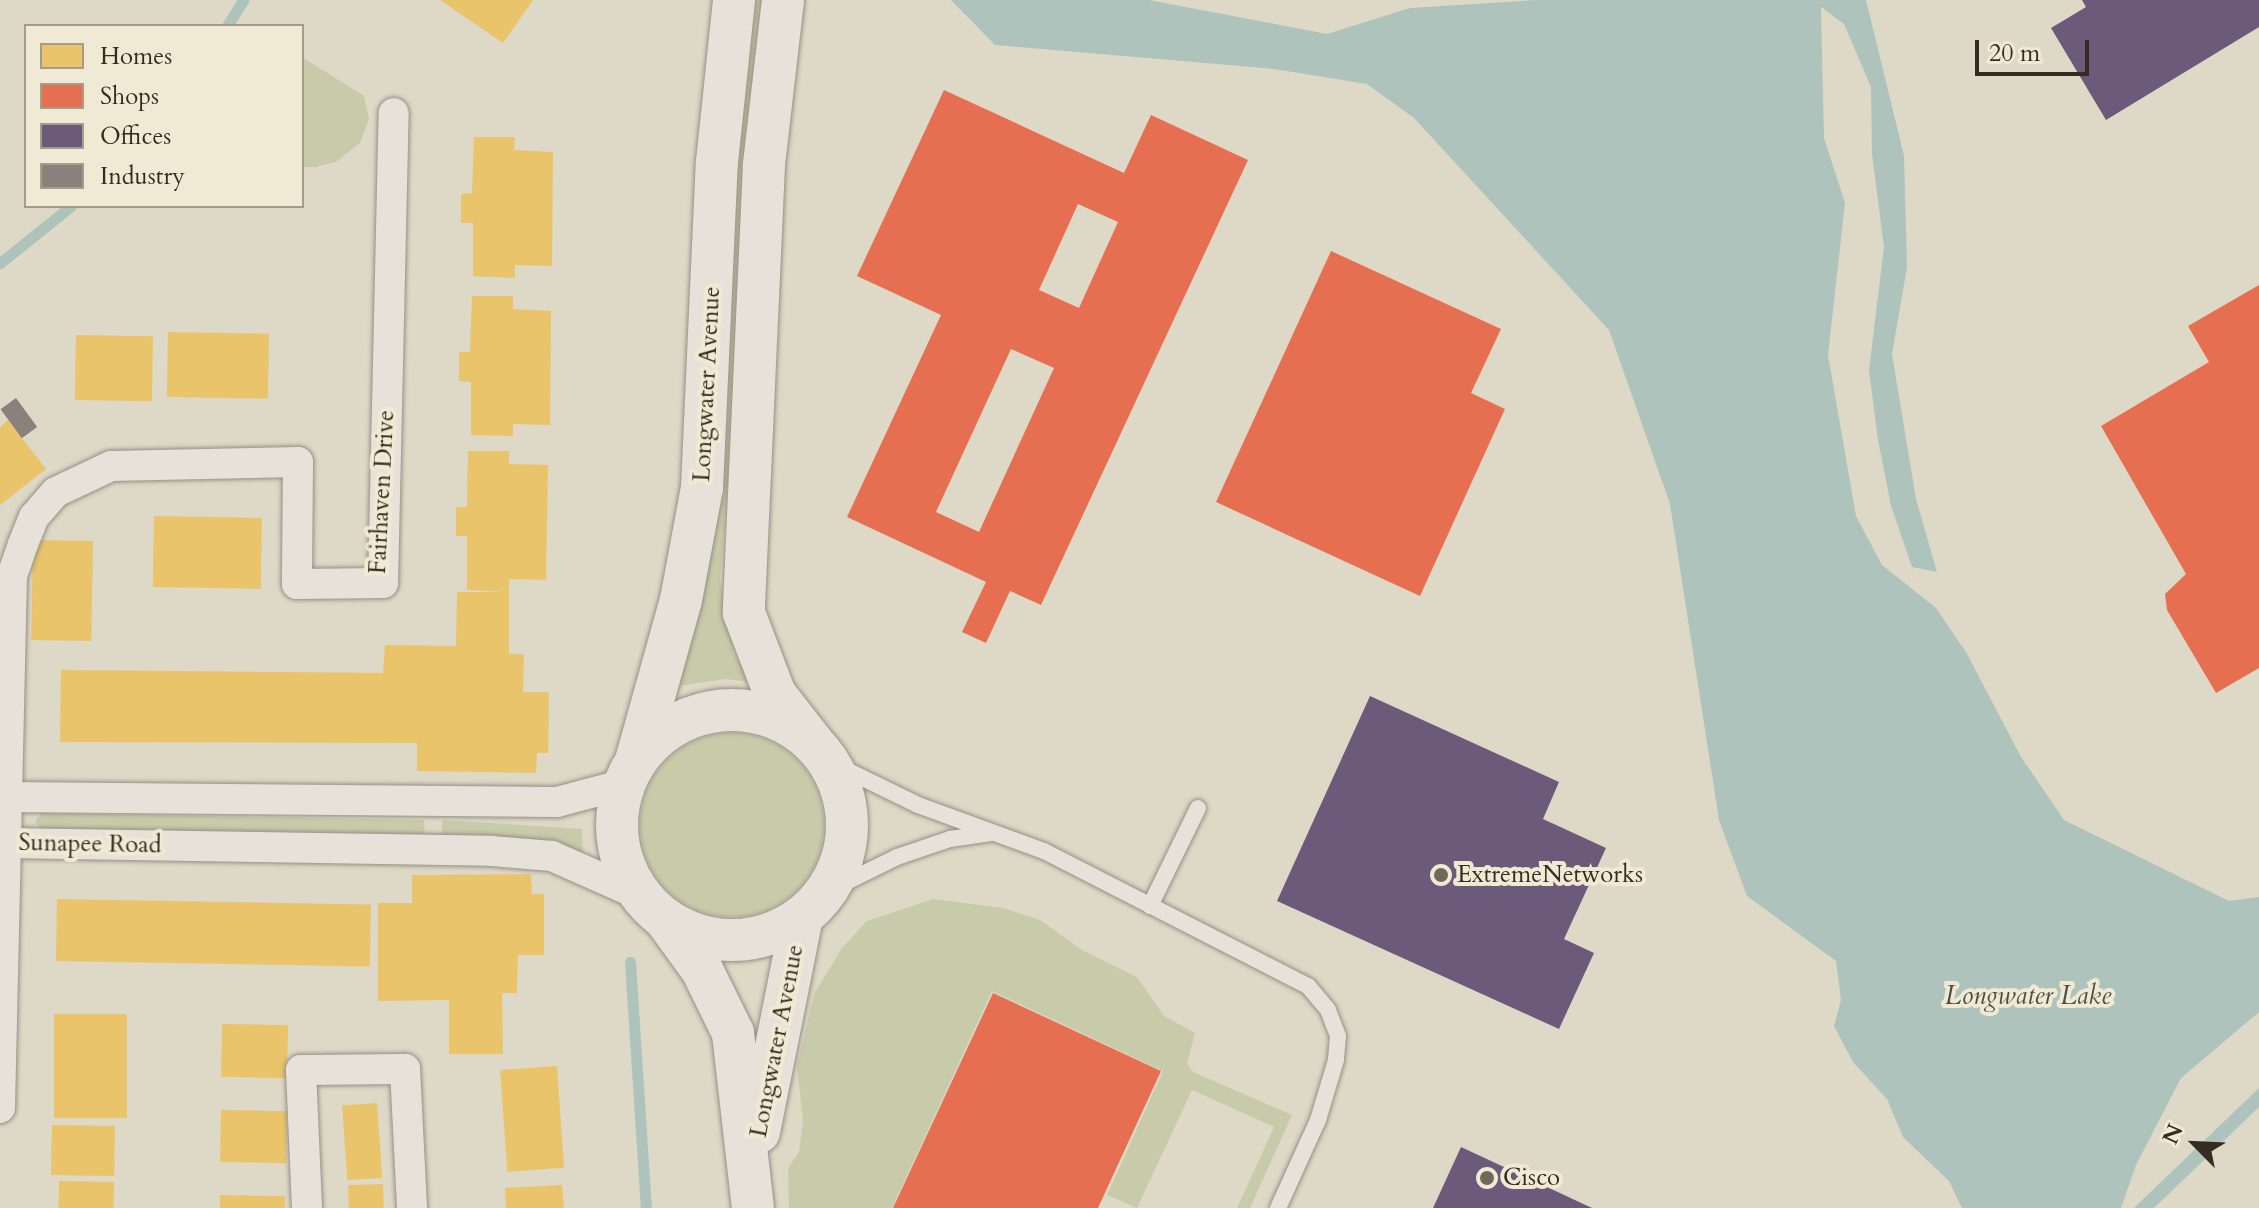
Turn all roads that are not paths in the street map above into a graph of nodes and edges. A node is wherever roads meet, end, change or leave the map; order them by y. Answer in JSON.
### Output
{"nodes":[{"id":1,"x":734,"y":0,"type":"edge"},
{"id":2,"x":783,"y":0,"type":"edge"},
{"id":3,"x":394,"y":113,"type":"dead end"},
{"id":4,"x":6,"y":572,"type":"edge"},
{"id":5,"x":4,"y":702,"type":"edge"},
{"id":6,"x":822,"y":753,"type":"junction"},
{"id":7,"x":630,"y":772,"type":"junction"},
{"id":8,"x":7,"y":797,"type":"junction"},
{"id":9,"x":1198,"y":808,"type":"dead end"},
{"id":10,"x":993,"y":832,"type":"junction"},
{"id":11,"x":5,"y":843,"type":"junction"},
{"id":12,"x":814,"y":905,"type":"junction"},
{"id":13,"x":1150,"y":906,"type":"junction"},
{"id":14,"x":2,"y":907,"type":"edge"},
{"id":15,"x":652,"y":907,"type":"junction"},
{"id":16,"x":0,"y":1108,"type":"edge"},
{"id":17,"x":752,"y":1165,"type":"junction"},
{"id":18,"x":307,"y":1208,"type":"edge"},
{"id":19,"x":412,"y":1208,"type":"edge"},
{"id":20,"x":753,"y":1208,"type":"edge"},
{"id":21,"x":1278,"y":1208,"type":"edge"}],
"edges":[{"from":1,"to":7,"type":"street","name":"Longwater Avenue"},
{"from":2,"to":6,"type":"street","name":"Longwater Avenue"},
{"from":3,"to":4,"type":"street","name":"Fairhaven Drive"},
{"from":4,"to":5,"type":"street","name":"Fairhaven Drive"},
{"from":5,"to":8,"type":"street","name":"Fairhaven Drive"},
{"from":6,"to":7,"type":"street"},
{"from":6,"to":10,"type":"lane"},
{"from":6,"to":12,"type":"street"},
{"from":7,"to":8,"type":"street","name":"Sunapee Road"},
{"from":7,"to":15,"type":"street"},
{"from":8,"to":11,"type":"street","name":"Sunapee Road"},
{"from":9,"to":13,"type":"lane"},
{"from":10,"to":12,"type":"lane"},
{"from":10,"to":13,"type":"lane"},
{"from":11,"to":14,"type":"street"},
{"from":11,"to":15,"type":"street","name":"Sunapee Road"},
{"from":12,"to":15,"type":"street"},
{"from":12,"to":17,"type":"street","name":"Longwater Avenue"},
{"from":13,"to":21,"type":"lane"},
{"from":14,"to":16,"type":"street"},
{"from":15,"to":17,"type":"street","name":"Longwater Avenue"},
{"from":17,"to":20,"type":"street","name":"Longwater Avenue"},
{"from":18,"to":19,"type":"street"}]}
